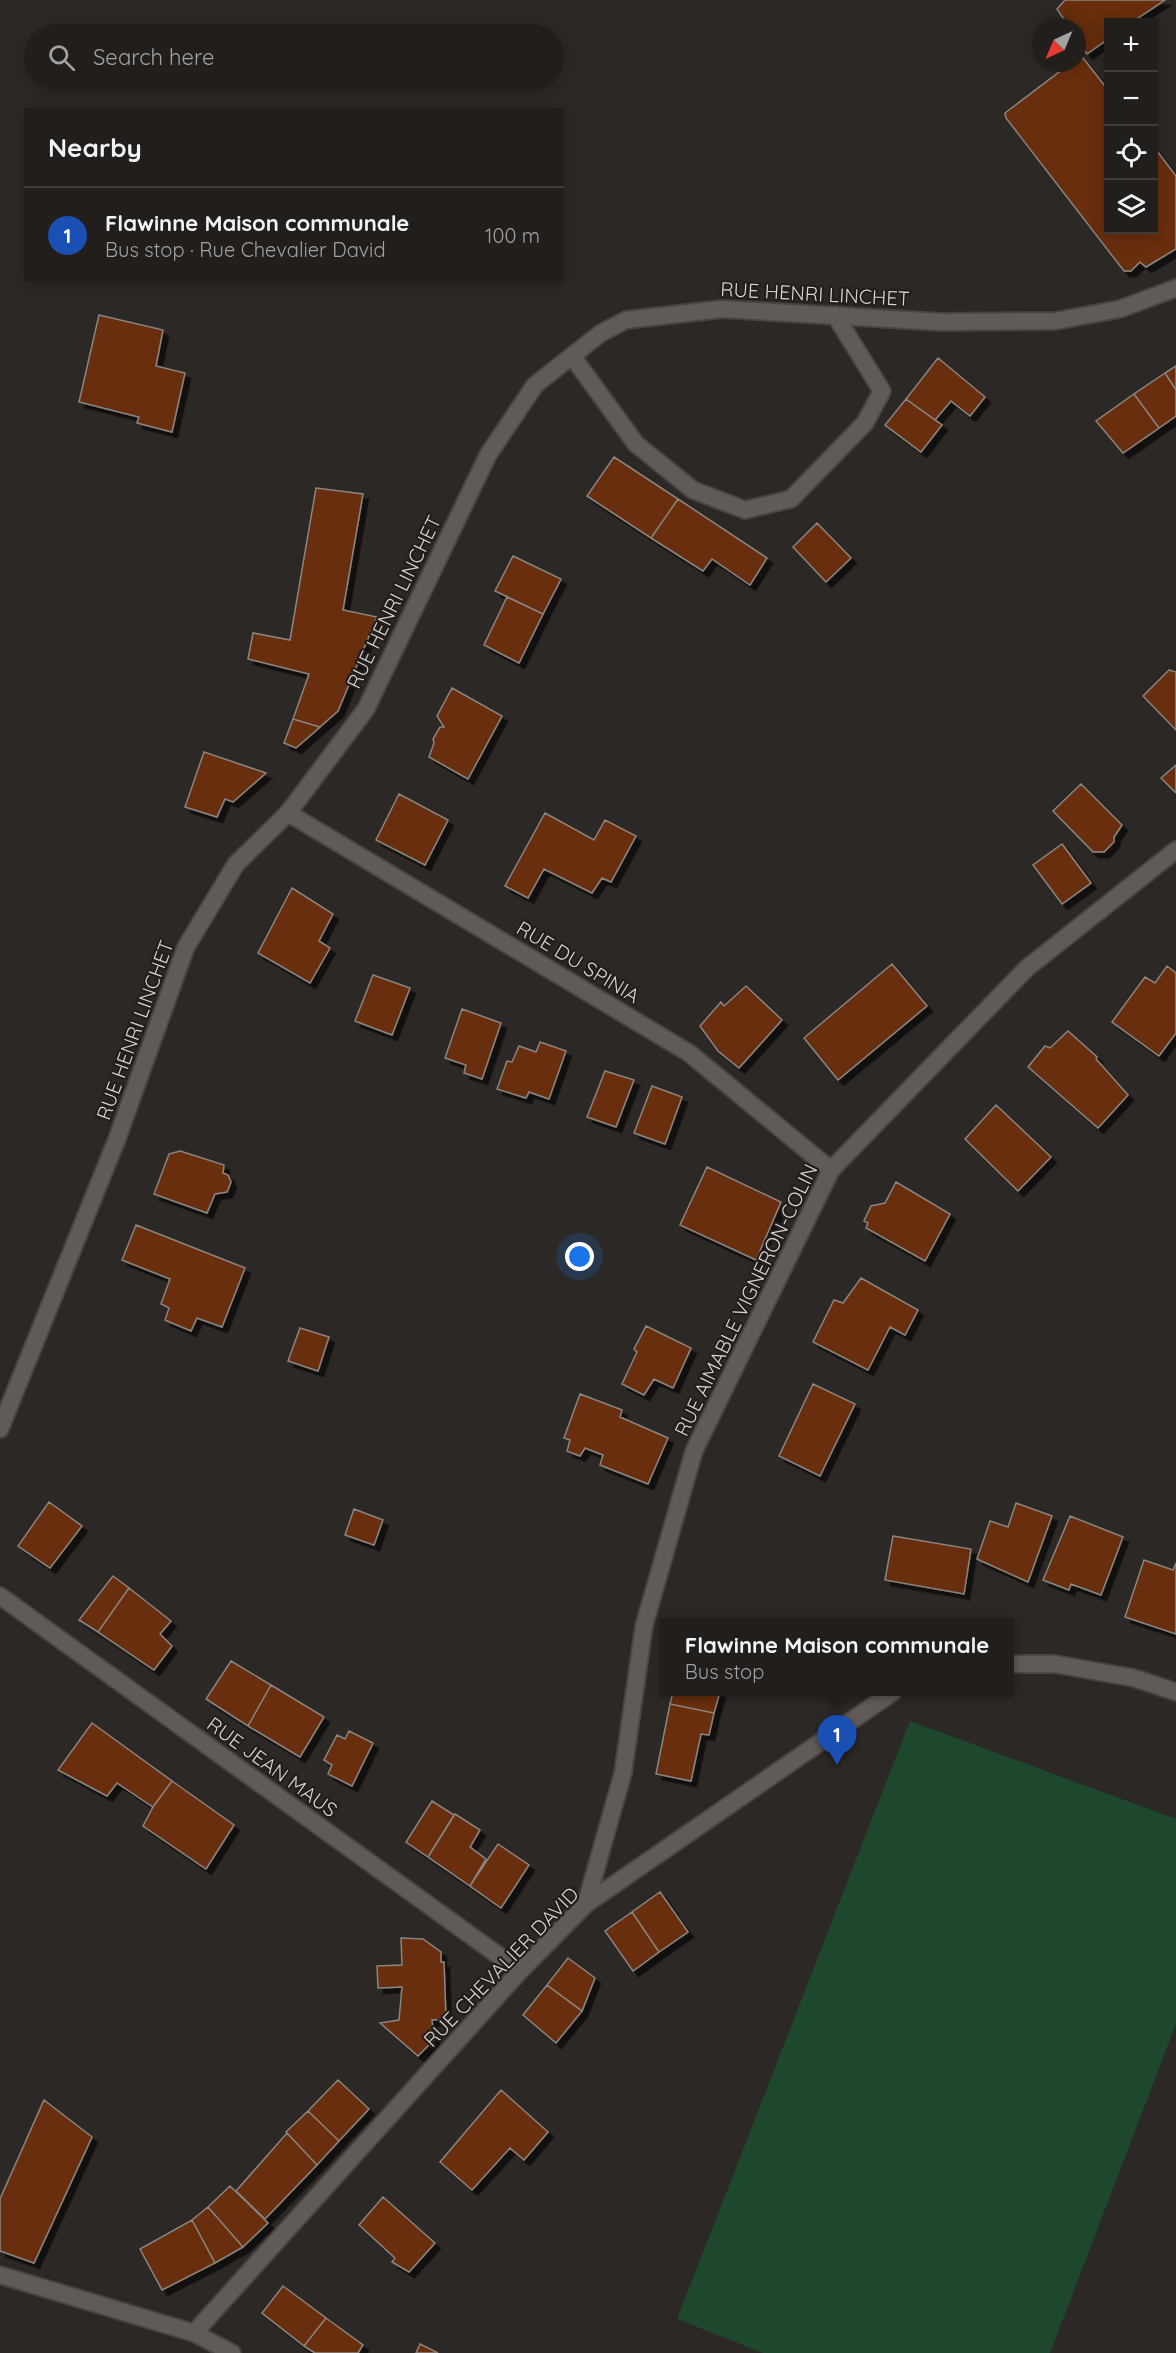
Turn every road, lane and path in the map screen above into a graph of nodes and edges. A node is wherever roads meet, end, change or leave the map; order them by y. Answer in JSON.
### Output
{"nodes":[{"id":1,"x":1176,"y":288,"type":"edge"},
{"id":2,"x":835,"y":315,"type":"junction"},
{"id":3,"x":572,"y":356,"type":"junction"},
{"id":4,"x":288,"y":813,"type":"junction"},
{"id":5,"x":1176,"y":850,"type":"edge"},
{"id":6,"x":831,"y":1170,"type":"junction"},
{"id":7,"x":0,"y":1429,"type":"edge"},
{"id":8,"x":0,"y":1596,"type":"edge"},
{"id":9,"x":1014,"y":1664,"type":"edge"},
{"id":10,"x":1176,"y":1692,"type":"edge"},
{"id":11,"x":887,"y":1696,"type":"edge"},
{"id":12,"x":586,"y":1904,"type":"junction"},
{"id":13,"x":520,"y":1971,"type":"junction"},
{"id":14,"x":0,"y":2275,"type":"edge"},
{"id":15,"x":194,"y":2333,"type":"junction"},
{"id":16,"x":232,"y":2353,"type":"edge"}],
"edges":[{"from":1,"to":2,"type":"street","name":"RUE HENRI LINCHET"},
{"from":2,"to":3,"type":"street","name":"RUE HENRI LINCHET"},
{"from":2,"to":3,"type":"street"},
{"from":3,"to":4,"type":"street","name":"RUE HENRI LINCHET"},
{"from":4,"to":6,"type":"street","name":"RUE DU SPINIA"},
{"from":4,"to":7,"type":"street","name":"RUE HENRI LINCHET"},
{"from":5,"to":6,"type":"street","name":"RUE AIMABLE VIGNERON-COLIN"},
{"from":6,"to":12,"type":"street","name":"RUE AIMABLE VIGNERON-COLIN"},
{"from":8,"to":13,"type":"street","name":"RUE JEAN MAUS"},
{"from":9,"to":10,"type":"street"},
{"from":11,"to":12,"type":"street","name":"RUE CHEVALIER DAVID"},
{"from":12,"to":13,"type":"street","name":"RUE CHEVALIER DAVID"},
{"from":13,"to":15,"type":"street","name":"RUE CHEVALIER DAVID"},
{"from":14,"to":15,"type":"street"},
{"from":15,"to":16,"type":"street"}]}
